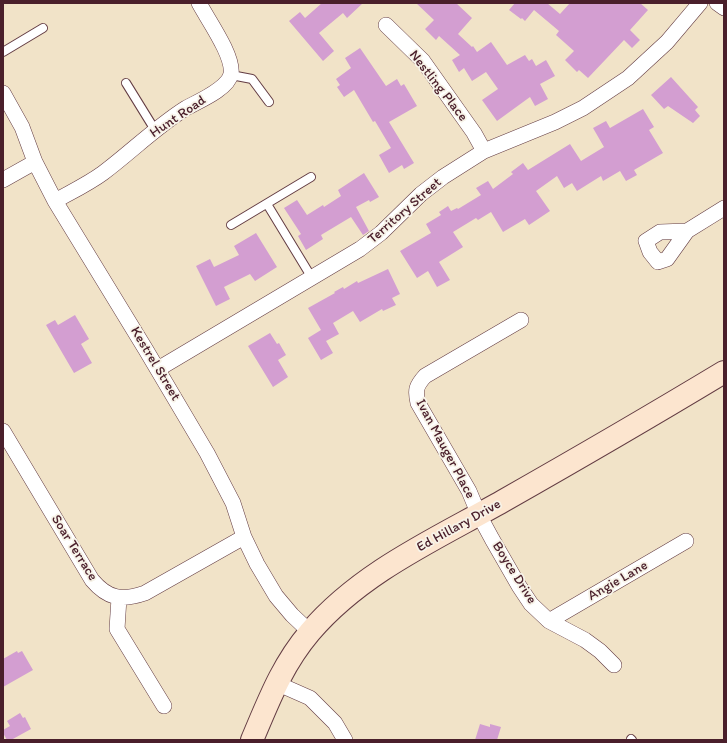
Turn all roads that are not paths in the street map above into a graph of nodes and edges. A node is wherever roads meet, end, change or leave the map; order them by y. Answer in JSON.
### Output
{"nodes":[{"id":1,"x":199,"y":3,"type":"edge"},
{"id":2,"x":700,"y":3,"type":"edge"},
{"id":3,"x":717,"y":3,"type":"edge"},
{"id":4,"x":724,"y":8,"type":"edge"},
{"id":5,"x":386,"y":25,"type":"dead end"},
{"id":6,"x":43,"y":28,"type":"dead end"},
{"id":7,"x":3,"y":52,"type":"edge"},
{"id":8,"x":231,"y":75,"type":"junction"},
{"id":9,"x":126,"y":83,"type":"dead end"},
{"id":10,"x":3,"y":93,"type":"edge"},
{"id":11,"x":269,"y":102,"type":"dead end"},
{"id":12,"x":154,"y":130,"type":"junction"},
{"id":13,"x":484,"y":151,"type":"junction"},
{"id":14,"x":35,"y":162,"type":"junction"},
{"id":15,"x":311,"y":178,"type":"dead end"},
{"id":16,"x":3,"y":180,"type":"edge"},
{"id":17,"x":55,"y":201,"type":"junction"},
{"id":18,"x":267,"y":204,"type":"junction"},
{"id":19,"x":724,"y":208,"type":"edge"},
{"id":20,"x":231,"y":225,"type":"dead end"},
{"id":21,"x":687,"y":231,"type":"dead end"},
{"id":22,"x":312,"y":278,"type":"junction"},
{"id":23,"x":522,"y":320,"type":"dead end"},
{"id":24,"x":158,"y":369,"type":"junction"},
{"id":25,"x":724,"y":372,"type":"edge"},
{"id":26,"x":3,"y":431,"type":"edge"},
{"id":27,"x":479,"y":515,"type":"junction"},
{"id":28,"x":244,"y":537,"type":"junction"},
{"id":29,"x":686,"y":541,"type":"dead end"},
{"id":30,"x":119,"y":598,"type":"junction"},
{"id":31,"x":549,"y":621,"type":"junction"},
{"id":32,"x":310,"y":632,"type":"junction"},
{"id":33,"x":614,"y":665,"type":"dead end"},
{"id":34,"x":276,"y":682,"type":"junction"},
{"id":35,"x":164,"y":706,"type":"dead end"},
{"id":36,"x":252,"y":740,"type":"edge"},
{"id":37,"x":345,"y":740,"type":"edge"}],
"edges":[{"from":1,"to":8,"type":"street"},
{"from":2,"to":13,"type":"street","name":"Territory Street"},
{"from":3,"to":4,"type":"street"},
{"from":5,"to":13,"type":"street","name":"Nestling Place"},
{"from":6,"to":7,"type":"lane"},
{"from":8,"to":11,"type":"lane"},
{"from":8,"to":12,"type":"street","name":"Hunt Road"},
{"from":9,"to":12,"type":"lane"},
{"from":10,"to":14,"type":"street","name":"Kestrel Street"},
{"from":12,"to":17,"type":"street","name":"Hunt Road"},
{"from":13,"to":22,"type":"street","name":"Territory Street"},
{"from":14,"to":16,"type":"street"},
{"from":14,"to":17,"type":"street","name":"Kestrel Street"},
{"from":15,"to":18,"type":"lane"},
{"from":17,"to":24,"type":"street","name":"Kestrel Street"},
{"from":18,"to":20,"type":"lane"},
{"from":18,"to":22,"type":"lane"},
{"from":19,"to":21,"type":"street"},
{"from":22,"to":24,"type":"street","name":"Territory Street"},
{"from":23,"to":27,"type":"street","name":"Ivan Mauger Place"},
{"from":24,"to":28,"type":"street","name":"Kestrel Street"},
{"from":25,"to":27,"type":"street","name":"Ed Hillary Drive"},
{"from":26,"to":30,"type":"street","name":"Soar Terrace"},
{"from":27,"to":31,"type":"street","name":"Boyce Drive"},
{"from":27,"to":32,"type":"street","name":"Ed Hillary Drive"},
{"from":28,"to":30,"type":"street"},
{"from":28,"to":32,"type":"street","name":"Kestrel Street"},
{"from":29,"to":31,"type":"street","name":"Angie Lane"},
{"from":30,"to":35,"type":"street"},
{"from":31,"to":33,"type":"street","name":"Boyce Drive"},
{"from":32,"to":34,"type":"street","name":"Ed Hillary Drive"},
{"from":34,"to":36,"type":"street","name":"Ed Hillary Drive"},
{"from":34,"to":37,"type":"street"}]}
